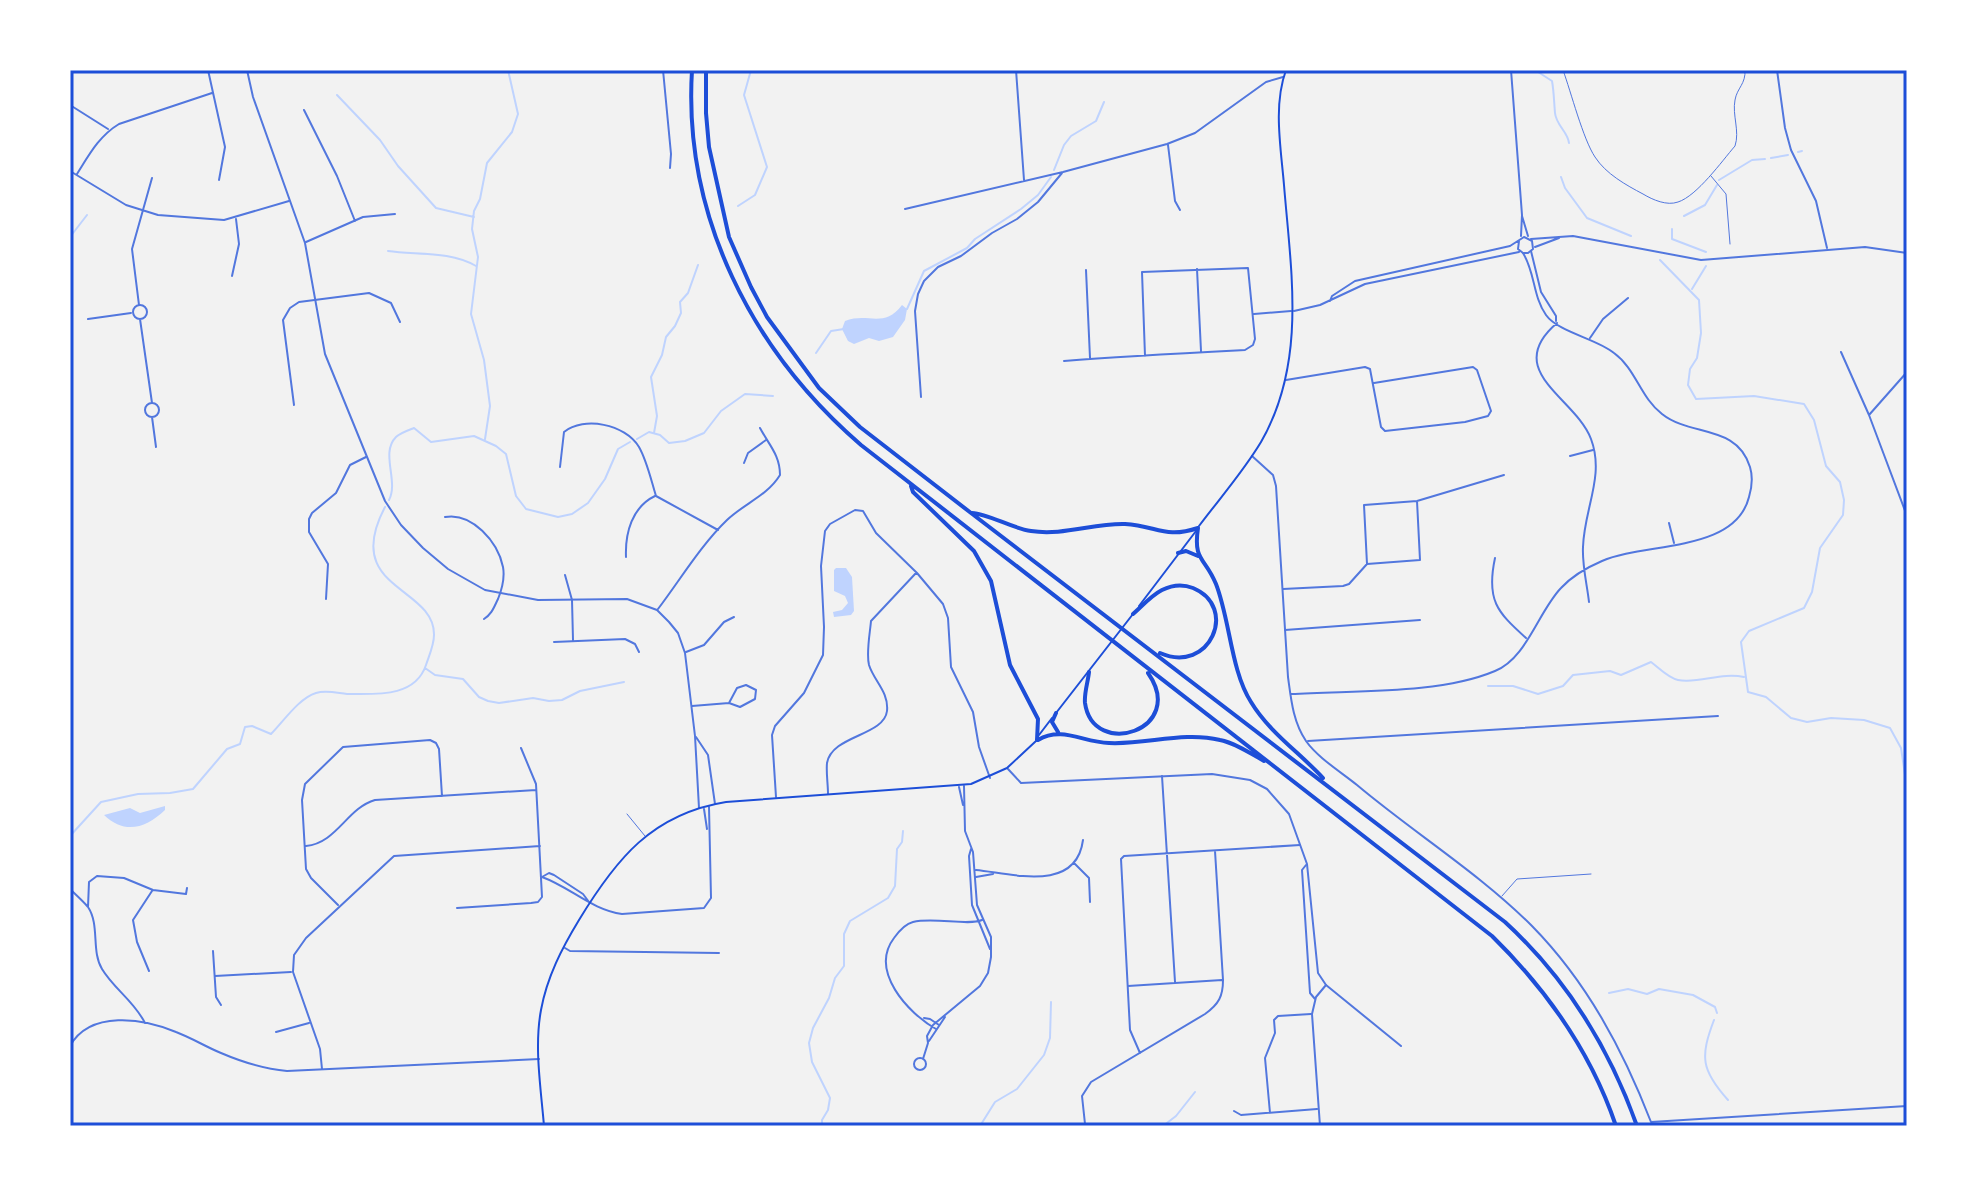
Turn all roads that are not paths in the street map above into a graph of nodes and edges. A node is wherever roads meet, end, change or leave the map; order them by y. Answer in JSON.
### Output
{"nodes":[{"id":1,"x":208,"y":70,"type":"edge"},
{"id":2,"x":247,"y":70,"type":"edge"},
{"id":3,"x":663,"y":70,"type":"edge"},
{"id":4,"x":692,"y":70,"type":"edge"},
{"id":5,"x":706,"y":70,"type":"edge"},
{"id":6,"x":1016,"y":70,"type":"edge"},
{"id":7,"x":1286,"y":70,"type":"edge"},
{"id":8,"x":1511,"y":70,"type":"edge"},
{"id":9,"x":1563,"y":70,"type":"edge"},
{"id":10,"x":1745,"y":70,"type":"edge"},
{"id":11,"x":1777,"y":70,"type":"edge"},
{"id":12,"x":1284,"y":77,"type":"junction"},
{"id":13,"x":212,"y":93,"type":"junction"},
{"id":14,"x":70,"y":105,"type":"edge"},
{"id":15,"x":304,"y":110,"type":"dead end"},
{"id":16,"x":109,"y":130,"type":"junction"},
{"id":17,"x":1167,"y":144,"type":"junction"},
{"id":18,"x":670,"y":168,"type":"dead end"},
{"id":19,"x":70,"y":171,"type":"edge"},
{"id":20,"x":1063,"y":172,"type":"junction"},
{"id":21,"x":1709,"y":174,"type":"junction"},
{"id":22,"x":76,"y":175,"type":"junction"},
{"id":23,"x":152,"y":178,"type":"dead end"},
{"id":24,"x":219,"y":180,"type":"dead end"},
{"id":25,"x":1024,"y":180,"type":"junction"},
{"id":26,"x":289,"y":201,"type":"junction"},
{"id":27,"x":905,"y":209,"type":"dead end"},
{"id":28,"x":142,"y":210,"type":"junction"},
{"id":29,"x":1180,"y":210,"type":"dead end"},
{"id":30,"x":395,"y":214,"type":"dead end"},
{"id":31,"x":1522,"y":215,"type":"junction"},
{"id":32,"x":236,"y":218,"type":"junction"},
{"id":33,"x":355,"y":221,"type":"junction"},
{"id":34,"x":1530,"y":238,"type":"junction"},
{"id":35,"x":1560,"y":238,"type":"junction"},
{"id":36,"x":1519,"y":240,"type":"junction"},
{"id":37,"x":305,"y":243,"type":"junction"},
{"id":38,"x":1730,"y":244,"type":"dead end"},
{"id":39,"x":1828,"y":249,"type":"junction"},
{"id":40,"x":1532,"y":250,"type":"junction"},
{"id":41,"x":1521,"y":253,"type":"junction"},
{"id":42,"x":1907,"y":253,"type":"edge"},
{"id":43,"x":1197,"y":269,"type":"junction"},
{"id":44,"x":1086,"y":270,"type":"dead end"},
{"id":45,"x":232,"y":276,"type":"dead end"},
{"id":46,"x":1628,"y":298,"type":"dead end"},
{"id":47,"x":316,"y":299,"type":"junction"},
{"id":48,"x":1330,"y":301,"type":"junction"},
{"id":49,"x":139,"y":305,"type":"junction"},
{"id":50,"x":1294,"y":311,"type":"junction"},
{"id":51,"x":132,"y":313,"type":"junction"},
{"id":52,"x":1253,"y":314,"type":"junction"},
{"id":53,"x":88,"y":319,"type":"dead end"},
{"id":54,"x":140,"y":319,"type":"junction"},
{"id":55,"x":400,"y":322,"type":"dead end"},
{"id":56,"x":1557,"y":323,"type":"junction"},
{"id":57,"x":1590,"y":339,"type":"junction"},
{"id":58,"x":1201,"y":352,"type":"junction"},
{"id":59,"x":1841,"y":352,"type":"dead end"},
{"id":60,"x":1145,"y":356,"type":"junction"},
{"id":61,"x":1090,"y":359,"type":"junction"},
{"id":62,"x":1064,"y":361,"type":"dead end"},
{"id":63,"x":1907,"y":372,"type":"edge"},
{"id":64,"x":1285,"y":380,"type":"junction"},
{"id":65,"x":1374,"y":383,"type":"junction"},
{"id":66,"x":921,"y":397,"type":"dead end"},
{"id":67,"x":152,"y":403,"type":"junction"},
{"id":68,"x":294,"y":405,"type":"dead end"},
{"id":69,"x":1869,"y":415,"type":"junction"},
{"id":70,"x":152,"y":417,"type":"junction"},
{"id":71,"x":760,"y":428,"type":"dead end"},
{"id":72,"x":767,"y":440,"type":"junction"},
{"id":73,"x":156,"y":447,"type":"dead end"},
{"id":74,"x":1594,"y":450,"type":"junction"},
{"id":75,"x":1252,"y":456,"type":"junction"},
{"id":76,"x":1570,"y":456,"type":"dead end"},
{"id":77,"x":367,"y":457,"type":"junction"},
{"id":78,"x":744,"y":463,"type":"dead end"},
{"id":79,"x":560,"y":467,"type":"dead end"},
{"id":80,"x":1504,"y":475,"type":"dead end"},
{"id":81,"x":910,"y":483,"type":"junction"},
{"id":82,"x":656,"y":496,"type":"junction"},
{"id":83,"x":1417,"y":501,"type":"junction"},
{"id":84,"x":971,"y":513,"type":"junction"},
{"id":85,"x":1907,"y":516,"type":"edge"},
{"id":86,"x":445,"y":517,"type":"dead end"},
{"id":87,"x":1669,"y":523,"type":"dead end"},
{"id":88,"x":1198,"y":528,"type":"junction"},
{"id":89,"x":718,"y":530,"type":"junction"},
{"id":90,"x":1674,"y":544,"type":"junction"},
{"id":91,"x":1178,"y":553,"type":"junction"},
{"id":92,"x":1198,"y":556,"type":"junction"},
{"id":93,"x":626,"y":557,"type":"dead end"},
{"id":94,"x":1495,"y":558,"type":"dead end"},
{"id":95,"x":1367,"y":564,"type":"junction"},
{"id":96,"x":1585,"y":570,"type":"junction"},
{"id":97,"x":917,"y":573,"type":"junction"},
{"id":98,"x":565,"y":575,"type":"dead end"},
{"id":99,"x":1283,"y":589,"type":"junction"},
{"id":100,"x":500,"y":594,"type":"junction"},
{"id":101,"x":326,"y":599,"type":"dead end"},
{"id":102,"x":572,"y":600,"type":"junction"},
{"id":103,"x":1589,"y":602,"type":"dead end"},
{"id":104,"x":657,"y":610,"type":"junction"},
{"id":105,"x":1133,"y":614,"type":"junction"},
{"id":106,"x":734,"y":617,"type":"dead end"},
{"id":107,"x":484,"y":619,"type":"dead end"},
{"id":108,"x":1420,"y":620,"type":"dead end"},
{"id":109,"x":1285,"y":630,"type":"junction"},
{"id":110,"x":1526,"y":638,"type":"junction"},
{"id":111,"x":573,"y":640,"type":"junction"},
{"id":112,"x":554,"y":642,"type":"dead end"},
{"id":113,"x":1151,"y":648,"type":"junction"},
{"id":114,"x":639,"y":652,"type":"dead end"},
{"id":115,"x":685,"y":653,"type":"junction"},
{"id":116,"x":1142,"y":665,"type":"junction"},
{"id":117,"x":1089,"y":672,"type":"junction"},
{"id":118,"x":1290,"y":694,"type":"junction"},
{"id":119,"x":729,"y":703,"type":"junction"},
{"id":120,"x":692,"y":706,"type":"junction"},
{"id":121,"x":1056,"y":713,"type":"junction"},
{"id":122,"x":1718,"y":716,"type":"dead end"},
{"id":123,"x":1058,"y":732,"type":"junction"},
{"id":124,"x":695,"y":736,"type":"junction"},
{"id":125,"x":1037,"y":740,"type":"junction"},
{"id":126,"x":1307,"y":742,"type":"junction"},
{"id":127,"x":521,"y":748,"type":"dead end"},
{"id":128,"x":1007,"y":768,"type":"junction"},
{"id":129,"x":1162,"y":776,"type":"junction"},
{"id":130,"x":990,"y":778,"type":"junction"},
{"id":131,"x":1290,"y":778,"type":"junction"},
{"id":132,"x":964,"y":786,"type":"junction"},
{"id":133,"x":959,"y":787,"type":"junction"},
{"id":134,"x":1333,"y":789,"type":"junction"},
{"id":135,"x":536,"y":790,"type":"junction"},
{"id":136,"x":828,"y":794,"type":"junction"},
{"id":137,"x":442,"y":796,"type":"junction"},
{"id":138,"x":776,"y":797,"type":"junction"},
{"id":139,"x":715,"y":804,"type":"junction"},
{"id":140,"x":709,"y":805,"type":"junction"},
{"id":141,"x":704,"y":806,"type":"junction"},
{"id":142,"x":963,"y":806,"type":"junction"},
{"id":143,"x":699,"y":808,"type":"junction"},
{"id":144,"x":627,"y":814,"type":"dead end"},
{"id":145,"x":708,"y":830,"type":"junction"},
{"id":146,"x":645,"y":836,"type":"junction"},
{"id":147,"x":1083,"y":840,"type":"dead end"},
{"id":148,"x":1300,"y":845,"type":"junction"},
{"id":149,"x":305,"y":846,"type":"junction"},
{"id":150,"x":540,"y":846,"type":"junction"},
{"id":151,"x":971,"y":849,"type":"junction"},
{"id":152,"x":1215,"y":850,"type":"junction"},
{"id":153,"x":1166,"y":854,"type":"junction"},
{"id":154,"x":1073,"y":862,"type":"junction"},
{"id":155,"x":1307,"y":864,"type":"junction"},
{"id":156,"x":975,"y":870,"type":"junction"},
{"id":157,"x":994,"y":873,"type":"junction"},
{"id":158,"x":1591,"y":874,"type":"dead end"},
{"id":159,"x":542,"y":877,"type":"junction"},
{"id":160,"x":975,"y":878,"type":"junction"},
{"id":161,"x":187,"y":888,"type":"dead end"},
{"id":162,"x":70,"y":889,"type":"edge"},
{"id":163,"x":153,"y":890,"type":"junction"},
{"id":164,"x":1500,"y":897,"type":"junction"},
{"id":165,"x":1090,"y":902,"type":"dead end"},
{"id":166,"x":590,"y":903,"type":"junction"},
{"id":167,"x":339,"y":905,"type":"junction"},
{"id":168,"x":88,"y":908,"type":"junction"},
{"id":169,"x":457,"y":908,"type":"dead end"},
{"id":170,"x":983,"y":919,"type":"junction"},
{"id":171,"x":978,"y":921,"type":"junction"},
{"id":172,"x":563,"y":947,"type":"junction"},
{"id":173,"x":991,"y":950,"type":"junction"},
{"id":174,"x":213,"y":951,"type":"dead end"},
{"id":175,"x":719,"y":953,"type":"dead end"},
{"id":176,"x":149,"y":971,"type":"dead end"},
{"id":177,"x":293,"y":972,"type":"junction"},
{"id":178,"x":215,"y":976,"type":"junction"},
{"id":179,"x":1223,"y":980,"type":"junction"},
{"id":180,"x":1175,"y":982,"type":"junction"},
{"id":181,"x":1326,"y":985,"type":"junction"},
{"id":182,"x":1127,"y":986,"type":"junction"},
{"id":183,"x":1315,"y":999,"type":"junction"},
{"id":184,"x":221,"y":1005,"type":"dead end"},
{"id":185,"x":1312,"y":1014,"type":"junction"},
{"id":186,"x":945,"y":1016,"type":"junction"},
{"id":187,"x":923,"y":1018,"type":"junction"},
{"id":188,"x":310,"y":1022,"type":"junction"},
{"id":189,"x":935,"y":1022,"type":"junction"},
{"id":190,"x":145,"y":1023,"type":"junction"},
{"id":191,"x":939,"y":1025,"type":"junction"},
{"id":192,"x":932,"y":1027,"type":"junction"},
{"id":193,"x":936,"y":1029,"type":"junction"},
{"id":194,"x":276,"y":1032,"type":"dead end"},
{"id":195,"x":928,"y":1041,"type":"junction"},
{"id":196,"x":70,"y":1046,"type":"edge"},
{"id":197,"x":1401,"y":1046,"type":"dead end"},
{"id":198,"x":1140,"y":1053,"type":"junction"},
{"id":199,"x":539,"y":1059,"type":"junction"},
{"id":200,"x":923,"y":1059,"type":"dead end"},
{"id":201,"x":322,"y":1071,"type":"junction"},
{"id":202,"x":1907,"y":1106,"type":"edge"},
{"id":203,"x":1318,"y":1109,"type":"junction"},
{"id":204,"x":1234,"y":1111,"type":"dead end"},
{"id":205,"x":1270,"y":1113,"type":"junction"},
{"id":206,"x":1085,"y":1124,"type":"edge"},
{"id":207,"x":1651,"y":1124,"type":"edge"},
{"id":208,"x":544,"y":1126,"type":"edge"},
{"id":209,"x":1320,"y":1126,"type":"edge"},
{"id":210,"x":1616,"y":1126,"type":"edge"},
{"id":211,"x":1637,"y":1126,"type":"edge"}],
"edges":[{"from":1,"to":13,"type":"street"},
{"from":2,"to":26,"type":"street"},
{"from":3,"to":18,"type":"street"},
{"from":4,"to":81,"type":"highway"},
{"from":5,"to":84,"type":"highway"},
{"from":6,"to":25,"type":"street"},
{"from":7,"to":12,"type":"main road"},
{"from":8,"to":31,"type":"street"},
{"from":9,"to":21,"type":"lane"},
{"from":10,"to":21,"type":"lane"},
{"from":11,"to":39,"type":"street"},
{"from":12,"to":17,"type":"street"},
{"from":12,"to":50,"type":"main road"},
{"from":13,"to":16,"type":"street"},
{"from":13,"to":24,"type":"street"},
{"from":14,"to":16,"type":"street"},
{"from":15,"to":33,"type":"street"},
{"from":16,"to":22,"type":"street"},
{"from":17,"to":20,"type":"street"},
{"from":17,"to":29,"type":"street"},
{"from":19,"to":22,"type":"street"},
{"from":20,"to":25,"type":"street"},
{"from":20,"to":66,"type":"street"},
{"from":21,"to":38,"type":"lane"},
{"from":22,"to":28,"type":"street"},
{"from":23,"to":28,"type":"street"},
{"from":25,"to":27,"type":"street"},
{"from":26,"to":32,"type":"street"},
{"from":26,"to":37,"type":"street"},
{"from":28,"to":32,"type":"street"},
{"from":28,"to":49,"type":"street"},
{"from":30,"to":33,"type":"street"},
{"from":31,"to":34,"type":"street"},
{"from":31,"to":36,"type":"street"},
{"from":32,"to":45,"type":"street"},
{"from":33,"to":37,"type":"street"},
{"from":34,"to":35,"type":"street"},
{"from":34,"to":36,"type":"street"},
{"from":34,"to":40,"type":"street"},
{"from":35,"to":39,"type":"street"},
{"from":35,"to":40,"type":"street"},
{"from":36,"to":41,"type":"street"},
{"from":36,"to":48,"type":"street"},
{"from":37,"to":47,"type":"street"},
{"from":39,"to":42,"type":"street"},
{"from":40,"to":41,"type":"street"},
{"from":40,"to":56,"type":"street"},
{"from":41,"to":48,"type":"street"},
{"from":41,"to":56,"type":"street"},
{"from":43,"to":52,"type":"street"},
{"from":43,"to":58,"type":"street"},
{"from":43,"to":60,"type":"street"},
{"from":44,"to":61,"type":"street"},
{"from":46,"to":57,"type":"street"},
{"from":47,"to":55,"type":"street"},
{"from":47,"to":68,"type":"street"},
{"from":47,"to":77,"type":"street"},
{"from":48,"to":50,"type":"street"},
{"from":49,"to":51,"type":"street"},
{"from":49,"to":54,"type":"street"},
{"from":50,"to":52,"type":"street"},
{"from":50,"to":64,"type":"main road"},
{"from":51,"to":53,"type":"street"},
{"from":51,"to":54,"type":"street"},
{"from":52,"to":58,"type":"street"},
{"from":54,"to":67,"type":"street"},
{"from":56,"to":57,"type":"street"},
{"from":56,"to":74,"type":"street"},
{"from":57,"to":90,"type":"street"},
{"from":58,"to":60,"type":"street"},
{"from":59,"to":69,"type":"street"},
{"from":60,"to":61,"type":"street"},
{"from":61,"to":62,"type":"street"},
{"from":63,"to":69,"type":"street"},
{"from":64,"to":65,"type":"street"},
{"from":64,"to":75,"type":"main road"},
{"from":65,"to":65,"type":"street"},
{"from":67,"to":70,"type":"street"},
{"from":67,"to":70,"type":"street"},
{"from":69,"to":85,"type":"street"},
{"from":70,"to":73,"type":"street"},
{"from":71,"to":72,"type":"street"},
{"from":72,"to":78,"type":"street"},
{"from":72,"to":89,"type":"street"},
{"from":74,"to":76,"type":"street"},
{"from":74,"to":96,"type":"street"},
{"from":75,"to":88,"type":"main road"},
{"from":75,"to":99,"type":"street"},
{"from":77,"to":100,"type":"street"},
{"from":77,"to":101,"type":"street"},
{"from":79,"to":82,"type":"street"},
{"from":80,"to":83,"type":"street"},
{"from":81,"to":116,"type":"highway"},
{"from":81,"to":125,"type":"highway"},
{"from":82,"to":89,"type":"street"},
{"from":82,"to":93,"type":"street"},
{"from":83,"to":95,"type":"street"},
{"from":83,"to":95,"type":"street"},
{"from":84,"to":88,"type":"highway"},
{"from":84,"to":113,"type":"highway"},
{"from":86,"to":100,"type":"street"},
{"from":87,"to":90,"type":"street"},
{"from":88,"to":91,"type":"main road"},
{"from":88,"to":92,"type":"highway"},
{"from":89,"to":104,"type":"street"},
{"from":90,"to":96,"type":"street"},
{"from":91,"to":92,"type":"highway"},
{"from":91,"to":105,"type":"main road"},
{"from":92,"to":134,"type":"highway"},
{"from":94,"to":110,"type":"street"},
{"from":95,"to":99,"type":"street"},
{"from":96,"to":103,"type":"street"},
{"from":96,"to":110,"type":"street"},
{"from":97,"to":130,"type":"street"},
{"from":97,"to":136,"type":"street"},
{"from":97,"to":138,"type":"street"},
{"from":98,"to":102,"type":"street"},
{"from":99,"to":109,"type":"street"},
{"from":100,"to":102,"type":"street"},
{"from":100,"to":107,"type":"street"},
{"from":102,"to":104,"type":"street"},
{"from":102,"to":111,"type":"street"},
{"from":104,"to":115,"type":"street"},
{"from":105,"to":113,"type":"highway"},
{"from":105,"to":117,"type":"main road"},
{"from":106,"to":115,"type":"street"},
{"from":108,"to":109,"type":"street"},
{"from":109,"to":118,"type":"street"},
{"from":110,"to":118,"type":"street"},
{"from":111,"to":112,"type":"street"},
{"from":111,"to":114,"type":"street"},
{"from":113,"to":134,"type":"highway"},
{"from":115,"to":120,"type":"street"},
{"from":116,"to":117,"type":"highway"},
{"from":116,"to":131,"type":"highway"},
{"from":117,"to":121,"type":"main road"},
{"from":118,"to":126,"type":"street"},
{"from":119,"to":119,"type":"street"},
{"from":119,"to":120,"type":"street"},
{"from":120,"to":124,"type":"street"},
{"from":121,"to":123,"type":"highway"},
{"from":121,"to":125,"type":"main road"},
{"from":122,"to":126,"type":"street"},
{"from":123,"to":125,"type":"highway"},
{"from":123,"to":131,"type":"highway"},
{"from":124,"to":139,"type":"street"},
{"from":124,"to":143,"type":"street"},
{"from":125,"to":128,"type":"main road"},
{"from":126,"to":164,"type":"street"},
{"from":127,"to":135,"type":"street"},
{"from":128,"to":129,"type":"street"},
{"from":128,"to":130,"type":"main road"},
{"from":129,"to":148,"type":"street"},
{"from":129,"to":153,"type":"street"},
{"from":130,"to":132,"type":"main road"},
{"from":131,"to":210,"type":"highway"},
{"from":132,"to":133,"type":"main road"},
{"from":132,"to":142,"type":"street"},
{"from":133,"to":136,"type":"main road"},
{"from":133,"to":142,"type":"street"},
{"from":134,"to":211,"type":"highway"},
{"from":135,"to":137,"type":"street"},
{"from":135,"to":150,"type":"street"},
{"from":136,"to":138,"type":"main road"},
{"from":137,"to":149,"type":"street"},
{"from":137,"to":149,"type":"street"},
{"from":138,"to":139,"type":"main road"},
{"from":139,"to":140,"type":"main road"},
{"from":140,"to":141,"type":"main road"},
{"from":140,"to":145,"type":"street"},
{"from":141,"to":143,"type":"main road"},
{"from":141,"to":145,"type":"street"},
{"from":142,"to":151,"type":"street"},
{"from":143,"to":146,"type":"main road"},
{"from":144,"to":146,"type":"lane"},
{"from":145,"to":166,"type":"street"},
{"from":146,"to":166,"type":"main road"},
{"from":147,"to":154,"type":"street"},
{"from":148,"to":152,"type":"street"},
{"from":148,"to":155,"type":"street"},
{"from":149,"to":167,"type":"street"},
{"from":150,"to":159,"type":"street"},
{"from":150,"to":167,"type":"street"},
{"from":151,"to":156,"type":"street"},
{"from":151,"to":171,"type":"street"},
{"from":152,"to":153,"type":"street"},
{"from":152,"to":179,"type":"street"},
{"from":153,"to":180,"type":"street"},
{"from":153,"to":182,"type":"street"},
{"from":154,"to":157,"type":"street"},
{"from":154,"to":165,"type":"street"},
{"from":155,"to":181,"type":"street"},
{"from":155,"to":183,"type":"street"},
{"from":156,"to":157,"type":"street"},
{"from":156,"to":160,"type":"street"},
{"from":157,"to":160,"type":"street"},
{"from":158,"to":164,"type":"lane"},
{"from":159,"to":166,"type":"street"},
{"from":159,"to":169,"type":"street"},
{"from":160,"to":170,"type":"street"},
{"from":161,"to":163,"type":"street"},
{"from":162,"to":168,"type":"street"},
{"from":163,"to":168,"type":"street"},
{"from":163,"to":176,"type":"street"},
{"from":164,"to":207,"type":"street"},
{"from":166,"to":172,"type":"main road"},
{"from":167,"to":177,"type":"street"},
{"from":168,"to":190,"type":"street"},
{"from":170,"to":171,"type":"street"},
{"from":170,"to":173,"type":"street"},
{"from":171,"to":173,"type":"street"},
{"from":171,"to":187,"type":"street"},
{"from":172,"to":175,"type":"street"},
{"from":172,"to":199,"type":"main road"},
{"from":173,"to":186,"type":"street"},
{"from":174,"to":178,"type":"street"},
{"from":177,"to":178,"type":"street"},
{"from":177,"to":188,"type":"street"},
{"from":178,"to":184,"type":"street"},
{"from":179,"to":180,"type":"street"},
{"from":179,"to":198,"type":"street"},
{"from":180,"to":182,"type":"street"},
{"from":181,"to":183,"type":"street"},
{"from":181,"to":197,"type":"street"},
{"from":182,"to":198,"type":"street"},
{"from":183,"to":185,"type":"street"},
{"from":185,"to":203,"type":"street"},
{"from":185,"to":205,"type":"street"},
{"from":186,"to":189,"type":"street"},
{"from":186,"to":191,"type":"street"},
{"from":187,"to":189,"type":"street"},
{"from":187,"to":192,"type":"street"},
{"from":188,"to":194,"type":"street"},
{"from":188,"to":201,"type":"street"},
{"from":189,"to":191,"type":"street"},
{"from":189,"to":192,"type":"street"},
{"from":190,"to":196,"type":"street"},
{"from":190,"to":201,"type":"street"},
{"from":191,"to":193,"type":"street"},
{"from":192,"to":193,"type":"street"},
{"from":192,"to":195,"type":"street"},
{"from":193,"to":195,"type":"street"},
{"from":195,"to":200,"type":"street"},
{"from":198,"to":206,"type":"street"},
{"from":199,"to":201,"type":"street"},
{"from":199,"to":208,"type":"main road"},
{"from":202,"to":207,"type":"street"},
{"from":203,"to":205,"type":"street"},
{"from":203,"to":209,"type":"street"},
{"from":204,"to":205,"type":"street"}]}
